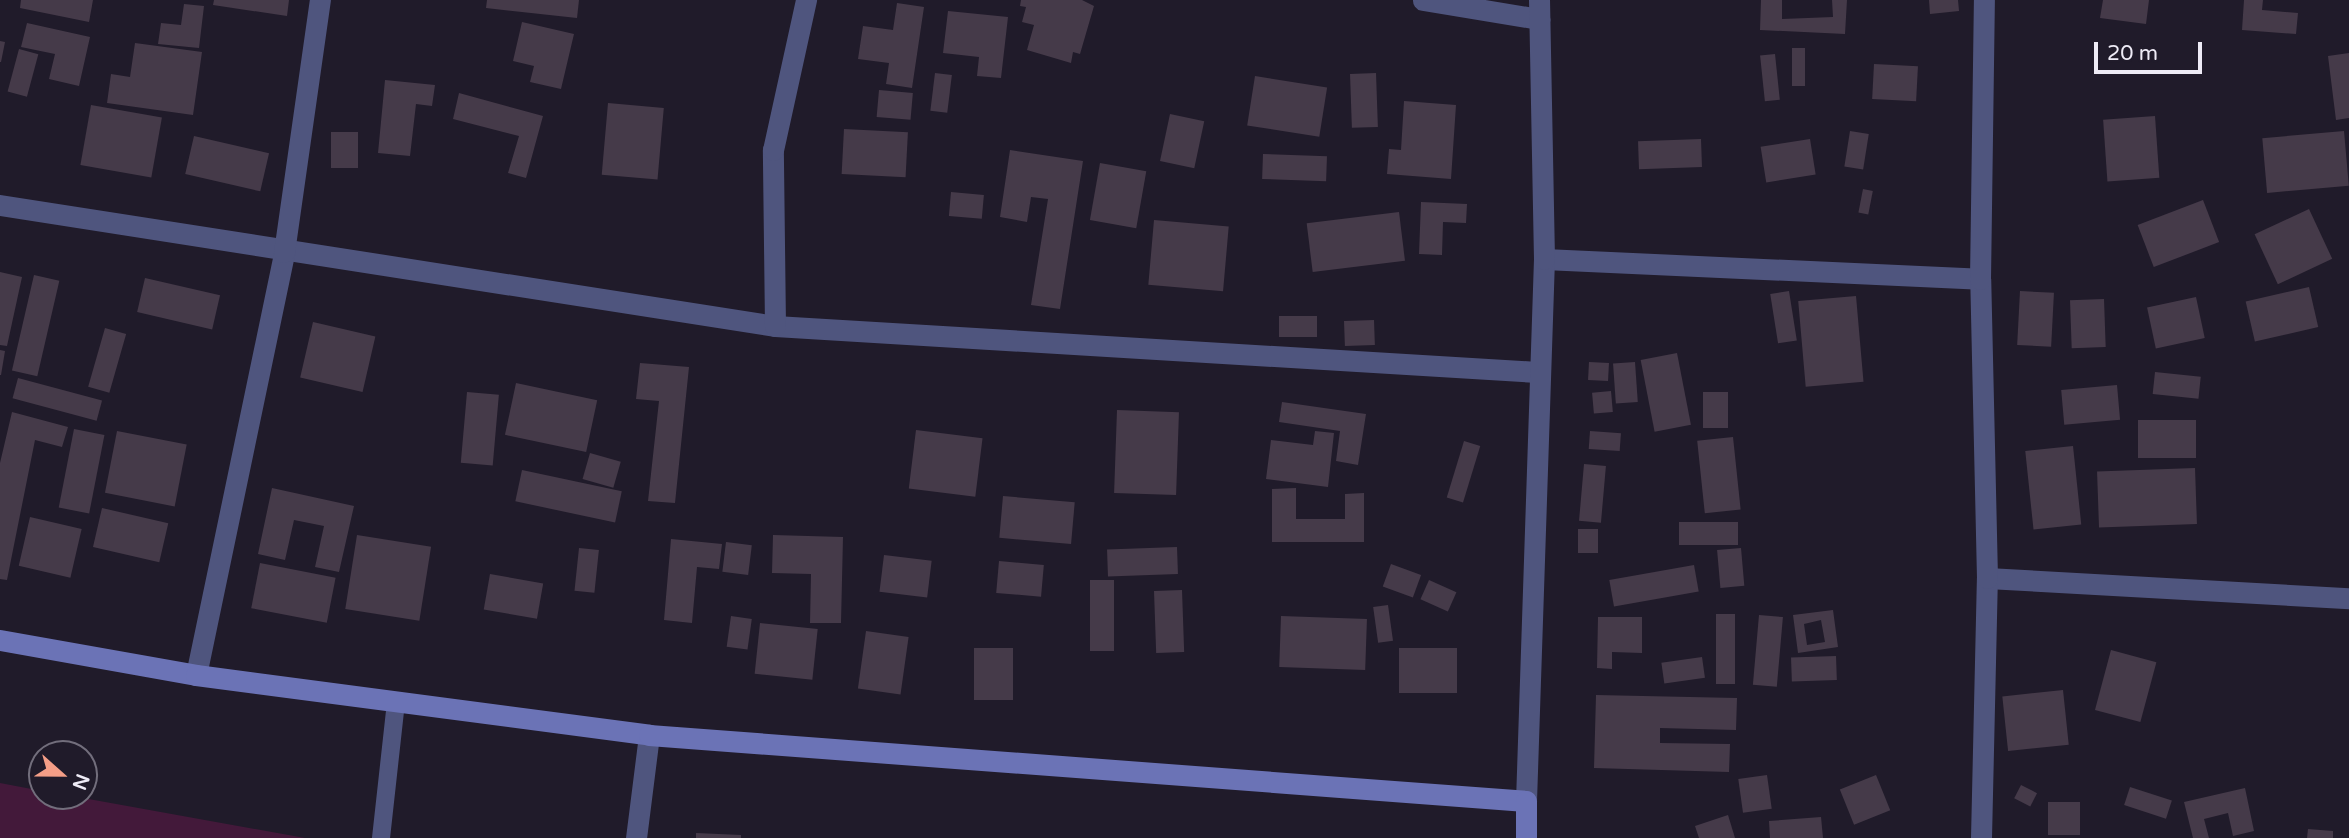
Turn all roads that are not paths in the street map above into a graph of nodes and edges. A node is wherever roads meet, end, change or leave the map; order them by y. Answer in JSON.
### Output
{"nodes":[{"id":1,"x":320,"y":0,"type":"edge"},
{"id":2,"x":806,"y":0,"type":"edge"},
{"id":3,"x":1423,"y":0,"type":"edge"},
{"id":4,"x":1984,"y":0,"type":"edge"},
{"id":5,"x":1539,"y":10,"type":"edge"},
{"id":6,"x":0,"y":205,"type":"edge"},
{"id":7,"x":284,"y":252,"type":"junction"},
{"id":8,"x":1544,"y":259,"type":"junction"},
{"id":9,"x":1980,"y":279,"type":"junction"},
{"id":10,"x":775,"y":326,"type":"junction"},
{"id":11,"x":1537,"y":372,"type":"junction"},
{"id":12,"x":1987,"y":578,"type":"junction"},
{"id":13,"x":2349,"y":598,"type":"edge"},
{"id":14,"x":0,"y":640,"type":"edge"},
{"id":15,"x":196,"y":675,"type":"junction"},
{"id":16,"x":396,"y":702,"type":"junction"},
{"id":17,"x":649,"y":734,"type":"junction"},
{"id":18,"x":1526,"y":801,"type":"junction"},
{"id":19,"x":381,"y":838,"type":"edge"},
{"id":20,"x":636,"y":838,"type":"edge"},
{"id":21,"x":1526,"y":838,"type":"edge"},
{"id":22,"x":1982,"y":838,"type":"edge"}],
"edges":[{"from":1,"to":7,"type":"street"},
{"from":2,"to":10,"type":"street"},
{"from":3,"to":5,"type":"street"},
{"from":4,"to":9,"type":"street"},
{"from":5,"to":8,"type":"street"},
{"from":6,"to":7,"type":"street"},
{"from":7,"to":10,"type":"street"},
{"from":7,"to":15,"type":"street"},
{"from":8,"to":9,"type":"street"},
{"from":8,"to":11,"type":"street"},
{"from":9,"to":12,"type":"street"},
{"from":10,"to":11,"type":"street"},
{"from":11,"to":18,"type":"street"},
{"from":12,"to":13,"type":"street"},
{"from":12,"to":22,"type":"street"},
{"from":14,"to":15,"type":"street"},
{"from":15,"to":16,"type":"street"},
{"from":16,"to":17,"type":"street"},
{"from":16,"to":19,"type":"lane"},
{"from":17,"to":18,"type":"street"},
{"from":17,"to":20,"type":"street"},
{"from":18,"to":21,"type":"street"}]}
